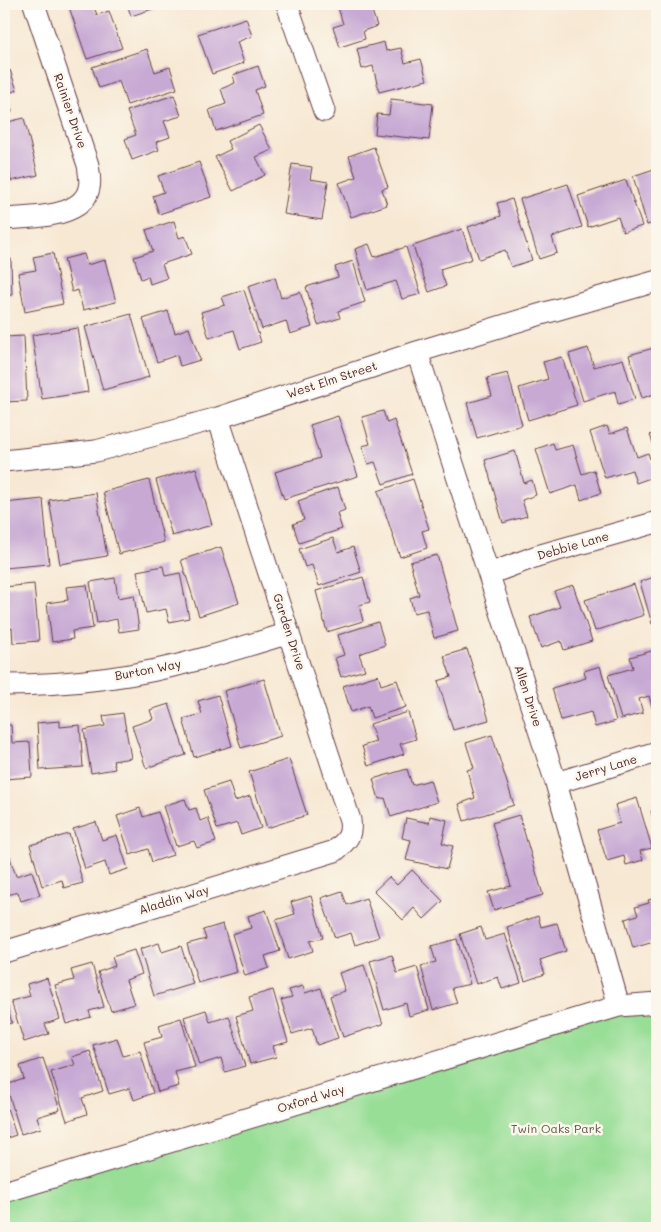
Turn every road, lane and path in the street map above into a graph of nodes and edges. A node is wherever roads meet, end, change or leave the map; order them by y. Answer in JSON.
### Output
{"nodes":[{"id":1,"x":34,"y":4,"type":"edge"},
{"id":2,"x":287,"y":4,"type":"edge"},
{"id":3,"x":324,"y":111,"type":"dead end"},
{"id":4,"x":4,"y":220,"type":"edge"},
{"id":5,"x":657,"y":281,"type":"edge"},
{"id":6,"x":417,"y":352,"type":"junction"},
{"id":7,"x":218,"y":418,"type":"junction"},
{"id":8,"x":4,"y":461,"type":"edge"},
{"id":9,"x":657,"y":522,"type":"edge"},
{"id":10,"x":489,"y":574,"type":"junction"},
{"id":11,"x":289,"y":633,"type":"junction"},
{"id":12,"x":4,"y":685,"type":"edge"},
{"id":13,"x":657,"y":752,"type":"edge"},
{"id":14,"x":556,"y":783,"type":"junction"},
{"id":15,"x":343,"y":844,"type":"joint"},
{"id":16,"x":4,"y":952,"type":"edge"},
{"id":17,"x":657,"y":1003,"type":"edge"},
{"id":18,"x":619,"y":1006,"type":"junction"},
{"id":19,"x":4,"y":1192,"type":"edge"}],
"edges":[{"from":1,"to":4,"type":"street","name":"Rainier Drive"},
{"from":2,"to":3,"type":"street"},
{"from":5,"to":6,"type":"street","name":"West Elm Street"},
{"from":6,"to":7,"type":"street","name":"West Elm Street"},
{"from":6,"to":10,"type":"street","name":"Allen Drive"},
{"from":7,"to":8,"type":"street","name":"West Elm Street"},
{"from":7,"to":11,"type":"street","name":"Garden Drive"},
{"from":9,"to":10,"type":"street","name":"Debbie Lane"},
{"from":10,"to":14,"type":"street","name":"Allen Drive"},
{"from":11,"to":12,"type":"street","name":"Burton Way"},
{"from":11,"to":15,"type":"street","name":"Garden Drive"},
{"from":13,"to":14,"type":"street","name":"Jerry Lane"},
{"from":14,"to":18,"type":"street","name":"Allen Drive"},
{"from":15,"to":16,"type":"street","name":"Aladdin Way"},
{"from":17,"to":18,"type":"street"},
{"from":18,"to":19,"type":"street","name":"Oxford Way"}]}
